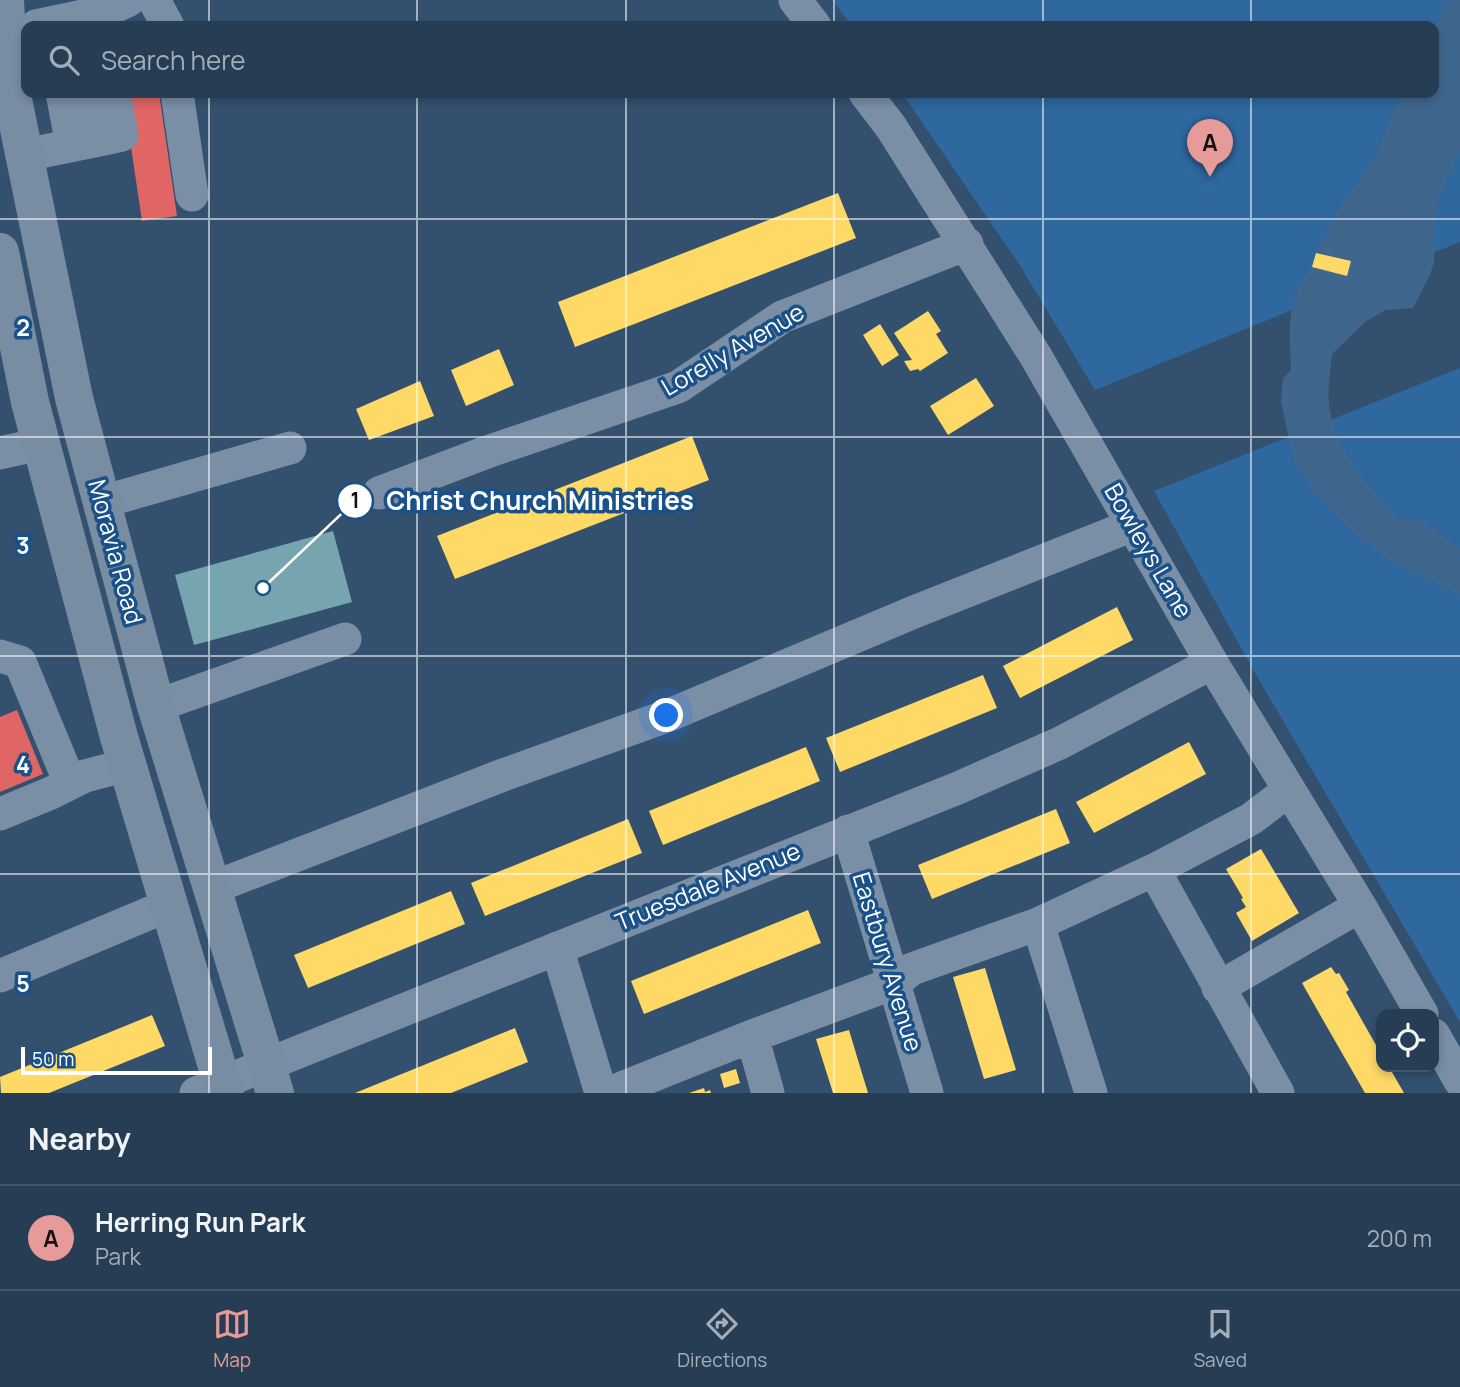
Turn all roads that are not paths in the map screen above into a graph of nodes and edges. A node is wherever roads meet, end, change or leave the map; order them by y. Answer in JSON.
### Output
{"nodes":[{"id":1,"x":155,"y":0,"type":"edge"},
{"id":2,"x":795,"y":0,"type":"edge"},
{"id":3,"x":166,"y":21,"type":"edge"},
{"id":4,"x":811,"y":21,"type":"edge"},
{"id":5,"x":21,"y":66,"type":"edge"},
{"id":6,"x":64,"y":98,"type":"edge"},
{"id":7,"x":86,"y":98,"type":"edge"},
{"id":8,"x":115,"y":98,"type":"edge"},
{"id":9,"x":178,"y":98,"type":"edge"},
{"id":10,"x":869,"y":98,"type":"edge"},
{"id":11,"x":83,"y":143,"type":"junction"},
{"id":12,"x":24,"y":155,"type":"junction"},
{"id":13,"x":192,"y":195,"type":"dead end"},
{"id":14,"x":967,"y":244,"type":"junction"},
{"id":15,"x":0,"y":252,"type":"edge"},
{"id":16,"x":41,"y":444,"type":"junction"},
{"id":17,"x":290,"y":448,"type":"dead end"},
{"id":18,"x":0,"y":453,"type":"edge"},
{"id":19,"x":379,"y":493,"type":"dead end"},
{"id":20,"x":102,"y":502,"type":"junction"},
{"id":21,"x":1133,"y":525,"type":"junction"},
{"id":22,"x":345,"y":639,"type":"dead end"},
{"id":23,"x":0,"y":656,"type":"edge"},
{"id":24,"x":1212,"y":663,"type":"junction"},
{"id":25,"x":156,"y":706,"type":"junction"},
{"id":26,"x":127,"y":765,"type":"junction"},
{"id":27,"x":70,"y":783,"type":"junction"},
{"id":28,"x":1289,"y":790,"type":"junction"},
{"id":29,"x":0,"y":814,"type":"edge"},
{"id":30,"x":848,"y":831,"type":"junction"},
{"id":31,"x":1154,"y":870,"type":"junction"},
{"id":32,"x":212,"y":888,"type":"junction"},
{"id":33,"x":169,"y":905,"type":"junction"},
{"id":34,"x":1360,"y":906,"type":"junction"},
{"id":35,"x":1038,"y":923,"type":"junction"},
{"id":36,"x":557,"y":948,"type":"junction"},
{"id":37,"x":0,"y":976,"type":"edge"},
{"id":38,"x":894,"y":983,"type":"junction"},
{"id":39,"x":1218,"y":988,"type":"junction"},
{"id":40,"x":1419,"y":1009,"type":"edge"},
{"id":41,"x":752,"y":1036,"type":"junction"},
{"id":42,"x":1439,"y":1044,"type":"edge"},
{"id":43,"x":270,"y":1080,"type":"edge"},
{"id":44,"x":1460,"y":1081,"type":"edge"},
{"id":45,"x":214,"y":1090,"type":"edge"},
{"id":46,"x":600,"y":1093,"type":"edge"},
{"id":47,"x":609,"y":1093,"type":"edge"},
{"id":48,"x":768,"y":1093,"type":"edge"},
{"id":49,"x":927,"y":1093,"type":"edge"},
{"id":50,"x":1091,"y":1093,"type":"edge"},
{"id":51,"x":1278,"y":1093,"type":"edge"}],
"edges":[{"from":1,"to":3,"type":"street"},
{"from":2,"to":4,"type":"street"},
{"from":5,"to":12,"type":"main road","name":"Moravia Road"},
{"from":6,"to":11,"type":"street"},
{"from":7,"to":11,"type":"street"},
{"from":8,"to":11,"type":"street"},
{"from":9,"to":13,"type":"street"},
{"from":10,"to":14,"type":"street","name":"Bowleys Lane"},
{"from":11,"to":12,"type":"street"},
{"from":12,"to":20,"type":"main road","name":"Moravia Road"},
{"from":14,"to":19,"type":"street","name":"Lorelly Avenue"},
{"from":14,"to":21,"type":"street","name":"Bowleys Lane"},
{"from":15,"to":16,"type":"main road","name":"Moravia Road"},
{"from":16,"to":18,"type":"street"},
{"from":16,"to":26,"type":"main road","name":"Moravia Road"},
{"from":17,"to":20,"type":"street"},
{"from":20,"to":25,"type":"main road","name":"Moravia Road"},
{"from":21,"to":24,"type":"street","name":"Bowleys Lane"},
{"from":21,"to":32,"type":"street"},
{"from":22,"to":25,"type":"street"},
{"from":23,"to":27,"type":"street"},
{"from":24,"to":28,"type":"street","name":"Bowleys Lane"},
{"from":24,"to":30,"type":"street","name":"Truesdale Avenue"},
{"from":25,"to":32,"type":"main road","name":"Moravia Road"},
{"from":26,"to":27,"type":"street"},
{"from":26,"to":33,"type":"main road","name":"Moravia Road"},
{"from":27,"to":29,"type":"street"},
{"from":28,"to":31,"type":"street"},
{"from":28,"to":34,"type":"street","name":"Bowleys Lane"},
{"from":30,"to":36,"type":"street","name":"Truesdale Avenue"},
{"from":30,"to":38,"type":"street","name":"Eastbury Avenue"},
{"from":31,"to":35,"type":"street"},
{"from":31,"to":39,"type":"street"},
{"from":32,"to":43,"type":"main road","name":"Moravia Road"},
{"from":33,"to":37,"type":"street"},
{"from":33,"to":45,"type":"main road","name":"Moravia Road"},
{"from":34,"to":39,"type":"street"},
{"from":34,"to":40,"type":"street","name":"Bowleys Lane"},
{"from":35,"to":38,"type":"street"},
{"from":35,"to":50,"type":"street"},
{"from":36,"to":43,"type":"street","name":"Truesdale Avenue"},
{"from":36,"to":46,"type":"street"},
{"from":38,"to":41,"type":"street"},
{"from":38,"to":49,"type":"street","name":"Eastbury Avenue"},
{"from":39,"to":51,"type":"street"},
{"from":41,"to":47,"type":"street"},
{"from":41,"to":48,"type":"street"},
{"from":42,"to":44,"type":"street"},
{"from":43,"to":45,"type":"street","name":"Truesdale Avenue"}]}
